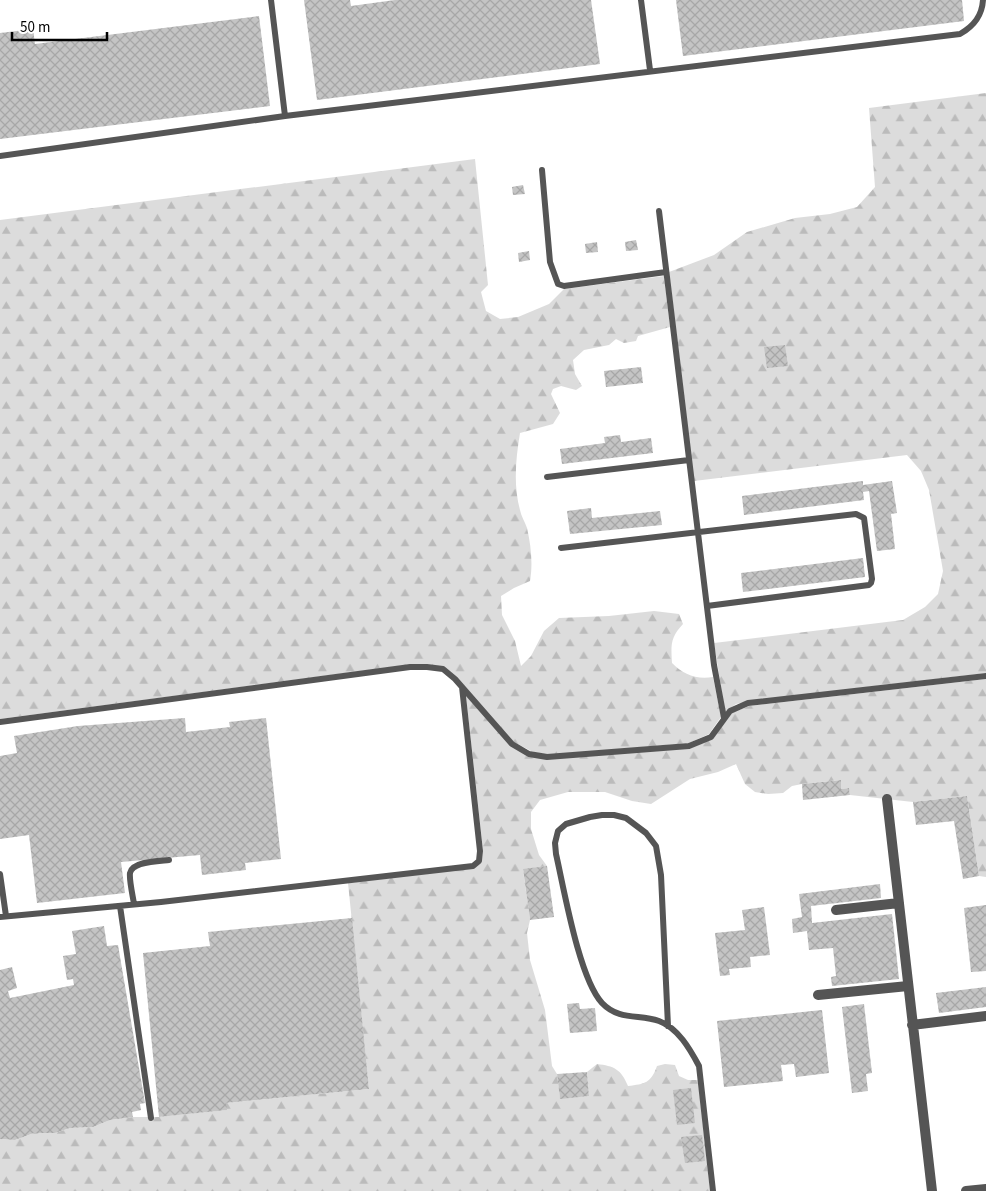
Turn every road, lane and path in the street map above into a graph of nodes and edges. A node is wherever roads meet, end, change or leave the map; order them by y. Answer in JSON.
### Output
{"nodes":[{"id":1,"x":271,"y":0,"type":"edge"},
{"id":2,"x":641,"y":0,"type":"edge"},
{"id":3,"x":982,"y":0,"type":"edge"},
{"id":4,"x":650,"y":70,"type":"junction"},
{"id":5,"x":284,"y":116,"type":"junction"},
{"id":6,"x":0,"y":156,"type":"edge"},
{"id":7,"x":542,"y":170,"type":"dead end"},
{"id":8,"x":659,"y":211,"type":"dead end"},
{"id":9,"x":666,"y":272,"type":"junction"},
{"id":10,"x":689,"y":460,"type":"junction"},
{"id":11,"x":547,"y":477,"type":"dead end"},
{"id":12,"x":697,"y":531,"type":"junction"},
{"id":13,"x":561,"y":548,"type":"dead end"},
{"id":14,"x":707,"y":606,"type":"junction"},
{"id":15,"x":986,"y":676,"type":"edge"},
{"id":16,"x":462,"y":688,"type":"junction"},
{"id":17,"x":724,"y":718,"type":"junction"},
{"id":18,"x":0,"y":722,"type":"edge"},
{"id":19,"x":887,"y":799,"type":"dead end"},
{"id":20,"x":169,"y":860,"type":"dead end"},
{"id":21,"x":0,"y":874,"type":"edge"},
{"id":22,"x":899,"y":903,"type":"junction"},
{"id":23,"x":134,"y":904,"type":"junction"},
{"id":24,"x":120,"y":906,"type":"junction"},
{"id":25,"x":836,"y":910,"type":"dead end"},
{"id":26,"x":3,"y":916,"type":"edge"},
{"id":27,"x":908,"y":986,"type":"junction"},
{"id":28,"x":818,"y":995,"type":"dead end"},
{"id":29,"x":986,"y":1016,"type":"edge"},
{"id":30,"x":912,"y":1025,"type":"junction"},
{"id":31,"x":668,"y":1026,"type":"junction"},
{"id":32,"x":151,"y":1118,"type":"dead end"},
{"id":33,"x":986,"y":1189,"type":"edge"},
{"id":34,"x":713,"y":1191,"type":"edge"},
{"id":35,"x":932,"y":1191,"type":"edge"},
{"id":36,"x":966,"y":1191,"type":"edge"}],
"edges":[{"from":1,"to":5,"type":"lane"},
{"from":2,"to":4,"type":"lane"},
{"from":3,"to":4,"type":"lane"},
{"from":4,"to":5,"type":"lane"},
{"from":5,"to":6,"type":"lane"},
{"from":7,"to":9,"type":"lane"},
{"from":8,"to":9,"type":"lane"},
{"from":9,"to":10,"type":"lane"},
{"from":10,"to":11,"type":"lane"},
{"from":10,"to":12,"type":"lane"},
{"from":12,"to":13,"type":"lane"},
{"from":12,"to":14,"type":"lane"},
{"from":12,"to":14,"type":"lane"},
{"from":14,"to":17,"type":"lane"},
{"from":15,"to":17,"type":"lane"},
{"from":16,"to":17,"type":"lane"},
{"from":16,"to":18,"type":"lane"},
{"from":16,"to":23,"type":"lane"},
{"from":19,"to":22,"type":"street"},
{"from":20,"to":23,"type":"lane"},
{"from":21,"to":26,"type":"lane"},
{"from":22,"to":25,"type":"street"},
{"from":22,"to":27,"type":"street"},
{"from":23,"to":24,"type":"lane"},
{"from":24,"to":26,"type":"lane"},
{"from":24,"to":32,"type":"lane"},
{"from":27,"to":28,"type":"street"},
{"from":27,"to":30,"type":"street"},
{"from":29,"to":30,"type":"street"},
{"from":30,"to":35,"type":"street"},
{"from":31,"to":31,"type":"lane"},
{"from":31,"to":34,"type":"lane"},
{"from":33,"to":36,"type":"street"}]}
